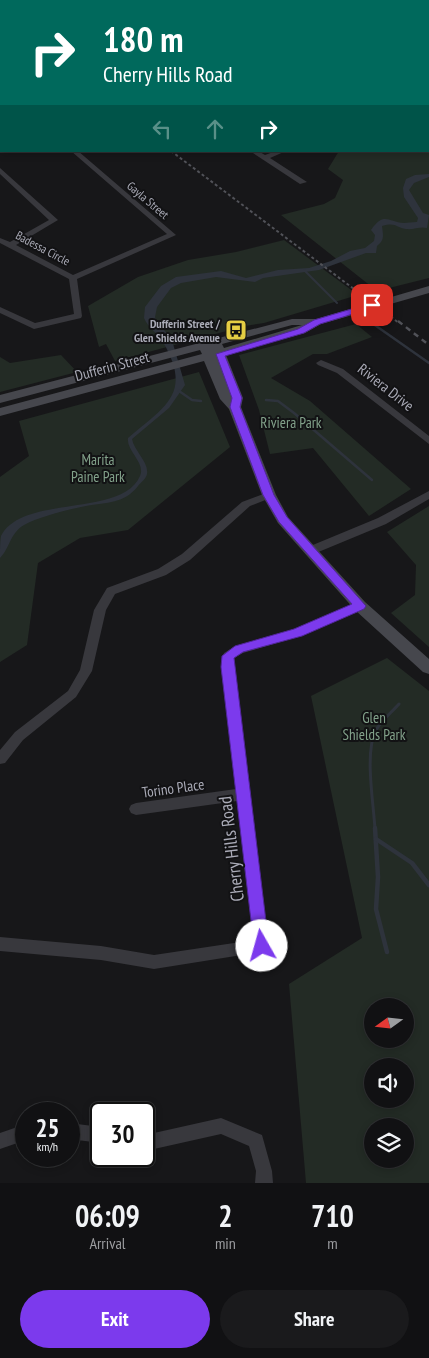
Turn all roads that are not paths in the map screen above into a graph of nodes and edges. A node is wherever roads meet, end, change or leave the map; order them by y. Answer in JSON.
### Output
{"nodes":[{"id":1,"x":75,"y":152,"type":"edge"},
{"id":2,"x":255,"y":152,"type":"edge"},
{"id":3,"x":280,"y":152,"type":"edge"},
{"id":4,"x":264,"y":158,"type":"junction"},
{"id":5,"x":0,"y":170,"type":"edge"},
{"id":6,"x":304,"y":182,"type":"dead end"},
{"id":7,"x":0,"y":240,"type":"edge"},
{"id":8,"x":11,"y":245,"type":"junction"},
{"id":9,"x":73,"y":278,"type":"junction"},
{"id":10,"x":429,"y":289,"type":"edge"},
{"id":11,"x":0,"y":310,"type":"edge"},
{"id":12,"x":212,"y":350,"type":"junction"},
{"id":13,"x":321,"y":363,"type":"dead end"},
{"id":14,"x":139,"y":369,"type":"junction"},
{"id":15,"x":0,"y":399,"type":"edge"},
{"id":16,"x":0,"y":412,"type":"edge"},
{"id":17,"x":429,"y":442,"type":"edge"},
{"id":18,"x":429,"y":494,"type":"edge"},
{"id":19,"x":268,"y":495,"type":"junction"},
{"id":20,"x":312,"y":550,"type":"junction"},
{"id":21,"x":360,"y":606,"type":"junction"},
{"id":22,"x":429,"y":668,"type":"edge"},
{"id":23,"x":0,"y":759,"type":"edge"},
{"id":24,"x":243,"y":794,"type":"junction"},
{"id":25,"x":136,"y":809,"type":"dead end"},
{"id":26,"x":0,"y":944,"type":"edge"},
{"id":27,"x":15,"y":1136,"type":"edge"},
{"id":28,"x":0,"y":1141,"type":"edge"},
{"id":29,"x":155,"y":1142,"type":"edge"},
{"id":30,"x":264,"y":1183,"type":"edge"}],
"edges":[{"from":1,"to":9,"type":"street","name":"Gayla Street"},
{"from":2,"to":4,"type":"street"},
{"from":3,"to":4,"type":"street"},
{"from":4,"to":6,"type":"street"},
{"from":5,"to":8,"type":"street"},
{"from":7,"to":8,"type":"street","name":"Badessa Circle"},
{"from":8,"to":9,"type":"street","name":"Badessa Circle"},
{"from":9,"to":11,"type":"street","name":"Badessa Circle"},
{"from":10,"to":12,"type":"main road","name":"Dufferin Street"},
{"from":12,"to":14,"type":"main road","name":"Dufferin Street"},
{"from":12,"to":14,"type":"main road","name":"Dufferin Street"},
{"from":12,"to":19,"type":"main road"},
{"from":13,"to":17,"type":"street","name":"Riviera Drive"},
{"from":14,"to":15,"type":"main road","name":"Dufferin Street"},
{"from":14,"to":16,"type":"main road","name":"Dufferin Street"},
{"from":18,"to":20,"type":"street"},
{"from":19,"to":20,"type":"main road"},
{"from":19,"to":23,"type":"street"},
{"from":20,"to":21,"type":"main road"},
{"from":21,"to":22,"type":"main road"},
{"from":21,"to":24,"type":"street","name":"Cherry Hills Road"},
{"from":24,"to":25,"type":"street","name":"Torino Place"},
{"from":24,"to":26,"type":"street","name":"Cherry Hills Road"},
{"from":27,"to":28,"type":"street"},
{"from":29,"to":30,"type":"street"}]}
